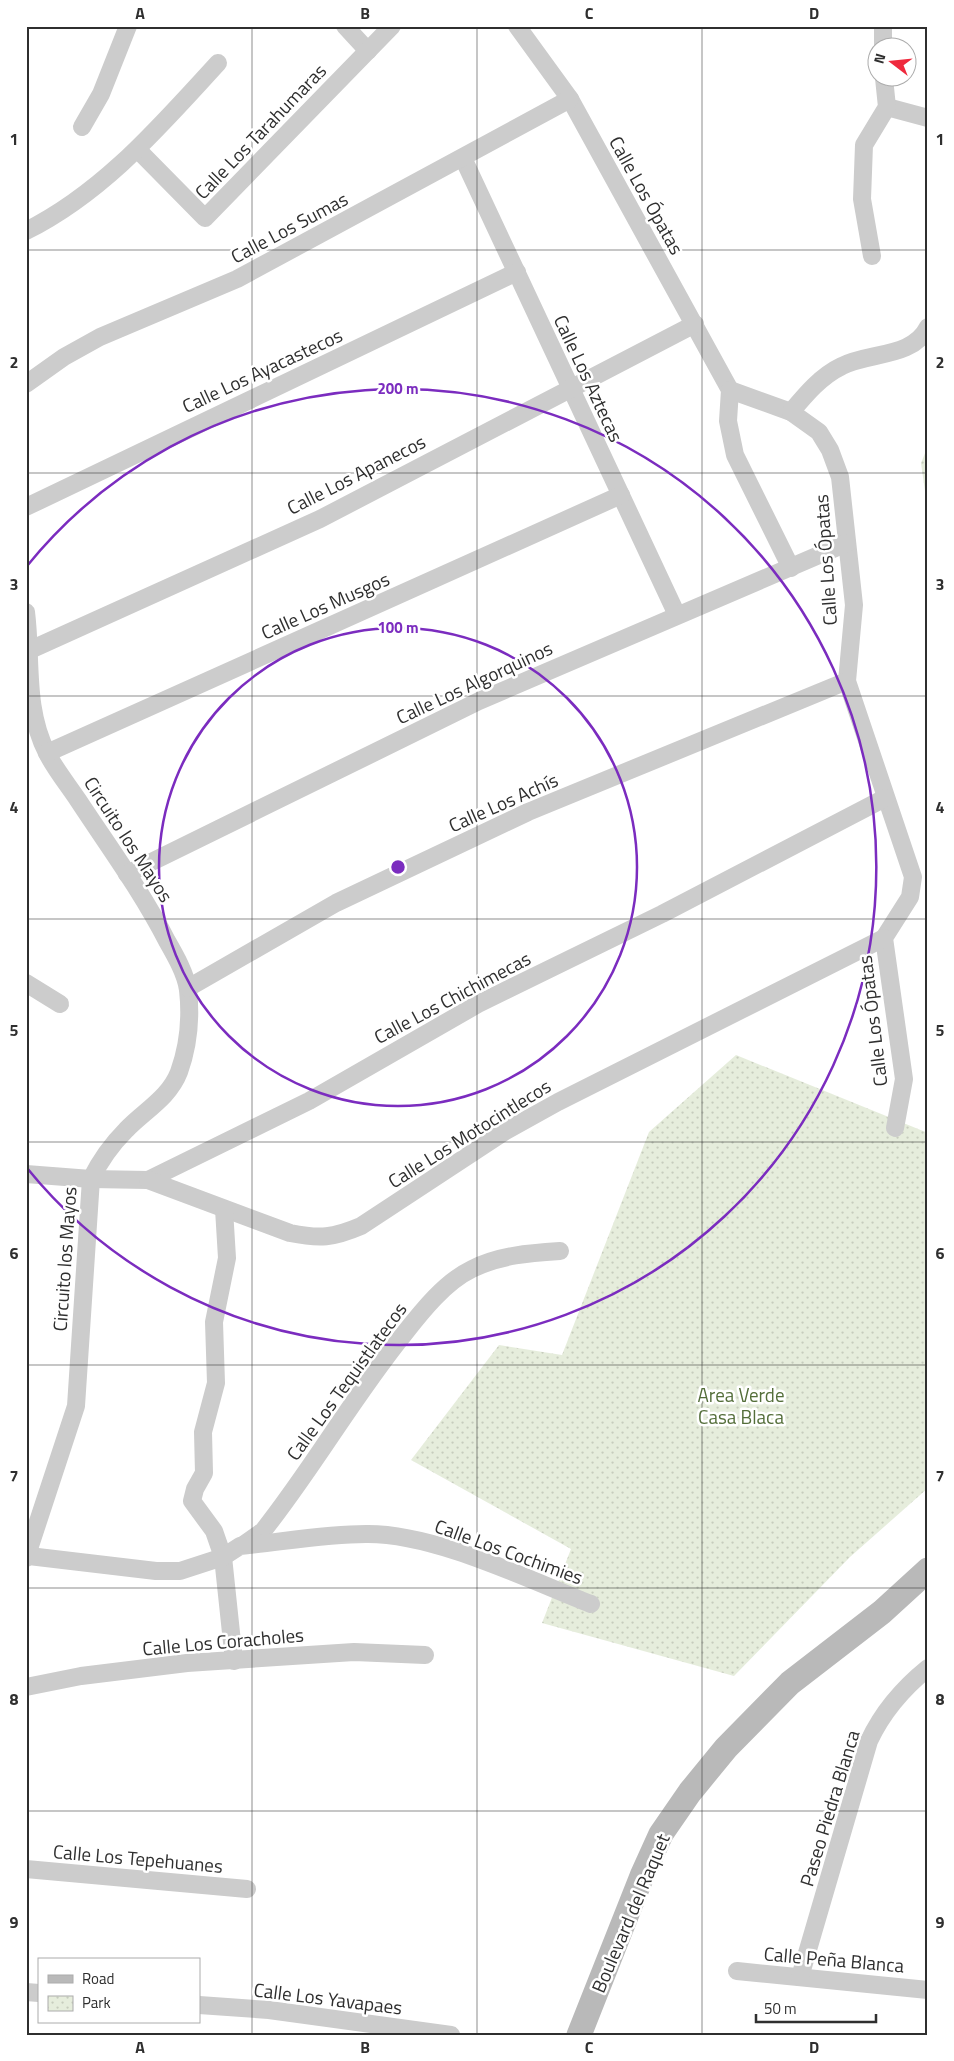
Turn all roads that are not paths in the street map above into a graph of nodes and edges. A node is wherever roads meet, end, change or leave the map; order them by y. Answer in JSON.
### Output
{"nodes":[{"id":1,"x":128,"y":26,"type":"edge"},
{"id":2,"x":345,"y":26,"type":"edge"},
{"id":3,"x":392,"y":26,"type":"edge"},
{"id":4,"x":517,"y":26,"type":"edge"},
{"id":5,"x":368,"y":51,"type":"junction"},
{"id":6,"x":218,"y":63,"type":"dead end"},
{"id":7,"x":885,"y":88,"type":"edge"},
{"id":8,"x":570,"y":99,"type":"junction"},
{"id":9,"x":888,"y":107,"type":"junction"},
{"id":10,"x":928,"y":118,"type":"edge"},
{"id":11,"x":82,"y":127,"type":"dead end"},
{"id":12,"x":138,"y":150,"type":"junction"},
{"id":13,"x":463,"y":158,"type":"junction"},
{"id":14,"x":26,"y":231,"type":"edge"},
{"id":15,"x":872,"y":256,"type":"dead end"},
{"id":16,"x":517,"y":272,"type":"junction"},
{"id":17,"x":695,"y":324,"type":"junction"},
{"id":18,"x":928,"y":327,"type":"edge"},
{"id":19,"x":26,"y":384,"type":"edge"},
{"id":20,"x":570,"y":387,"type":"junction"},
{"id":21,"x":730,"y":390,"type":"junction"},
{"id":22,"x":791,"y":412,"type":"junction"},
{"id":23,"x":621,"y":495,"type":"junction"},
{"id":24,"x":26,"y":507,"type":"edge"},
{"id":25,"x":847,"y":543,"type":"junction"},
{"id":26,"x":791,"y":568,"type":"junction"},
{"id":27,"x":26,"y":612,"type":"edge"},
{"id":28,"x":677,"y":615,"type":"junction"},
{"id":29,"x":30,"y":650,"type":"junction"},
{"id":30,"x":847,"y":681,"type":"junction"},
{"id":31,"x":47,"y":753,"type":"junction"},
{"id":32,"x":885,"y":798,"type":"junction"},
{"id":33,"x":127,"y":874,"type":"junction"},
{"id":34,"x":884,"y":938,"type":"junction"},
{"id":35,"x":26,"y":983,"type":"edge"},
{"id":36,"x":188,"y":988,"type":"junction"},
{"id":37,"x":60,"y":1004,"type":"dead end"},
{"id":38,"x":895,"y":1128,"type":"dead end"},
{"id":39,"x":26,"y":1174,"type":"edge"},
{"id":40,"x":91,"y":1179,"type":"junction"},
{"id":41,"x":148,"y":1180,"type":"junction"},
{"id":42,"x":224,"y":1209,"type":"junction"},
{"id":43,"x":560,"y":1251,"type":"dead end"},
{"id":44,"x":240,"y":1546,"type":"junction"},
{"id":45,"x":27,"y":1557,"type":"edge"},
{"id":46,"x":222,"y":1558,"type":"junction"},
{"id":47,"x":928,"y":1570,"type":"edge"},
{"id":48,"x":591,"y":1604,"type":"dead end"},
{"id":49,"x":425,"y":1655,"type":"dead end"},
{"id":50,"x":234,"y":1660,"type":"junction"},
{"id":51,"x":928,"y":1668,"type":"edge"},
{"id":52,"x":26,"y":1687,"type":"edge"},
{"id":53,"x":26,"y":1869,"type":"edge"},
{"id":54,"x":247,"y":1889,"type":"dead end"},
{"id":55,"x":737,"y":1971,"type":"dead end"},
{"id":56,"x":800,"y":1977,"type":"junction"},
{"id":57,"x":928,"y":1990,"type":"edge"},
{"id":58,"x":200,"y":2005,"type":"edge"},
{"id":59,"x":451,"y":2035,"type":"edge"},
{"id":60,"x":580,"y":2035,"type":"edge"}],
"edges":[{"from":1,"to":11,"type":"street"},
{"from":2,"to":5,"type":"street"},
{"from":3,"to":5,"type":"street","name":"Calle Los Tarahumaras"},
{"from":4,"to":8,"type":"street","name":"Calle Los Ópatas"},
{"from":5,"to":12,"type":"street","name":"Calle Los Tarahumaras"},
{"from":6,"to":12,"type":"street"},
{"from":7,"to":9,"type":"street"},
{"from":8,"to":13,"type":"street","name":"Calle Los Sumas"},
{"from":8,"to":17,"type":"street","name":"Calle Los Ópatas"},
{"from":9,"to":10,"type":"street"},
{"from":9,"to":15,"type":"street"},
{"from":12,"to":14,"type":"street"},
{"from":13,"to":16,"type":"street","name":"Calle Los Aztecas"},
{"from":13,"to":19,"type":"street","name":"Calle Los Sumas"},
{"from":16,"to":20,"type":"street","name":"Calle Los Aztecas"},
{"from":16,"to":24,"type":"street","name":"Calle Los Ayacastecos"},
{"from":17,"to":20,"type":"street","name":"Calle Los Apanecos"},
{"from":17,"to":21,"type":"street","name":"Calle Los Ópatas"},
{"from":18,"to":22,"type":"street"},
{"from":20,"to":23,"type":"street","name":"Calle Los Aztecas"},
{"from":20,"to":29,"type":"street","name":"Calle Los Apanecos"},
{"from":21,"to":22,"type":"street","name":"Calle Los Ópatas"},
{"from":21,"to":26,"type":"street","name":"Calle Los Ópatas"},
{"from":22,"to":25,"type":"street","name":"Calle Los Ópatas"},
{"from":23,"to":28,"type":"street","name":"Calle Los Aztecas"},
{"from":23,"to":31,"type":"street","name":"Calle Los Musgos"},
{"from":25,"to":26,"type":"street","name":"Calle Los Algorquinos"},
{"from":25,"to":30,"type":"street","name":"Calle Los Ópatas"},
{"from":26,"to":28,"type":"street","name":"Calle Los Algorquinos"},
{"from":27,"to":29,"type":"street","name":"Circuito los Mayos"},
{"from":28,"to":33,"type":"street","name":"Calle Los Algorquinos"},
{"from":29,"to":31,"type":"street","name":"Circuito los Mayos"},
{"from":30,"to":32,"type":"street","name":"Calle Los Ópatas"},
{"from":30,"to":36,"type":"street","name":"Calle Los Achís"},
{"from":31,"to":33,"type":"street","name":"Circuito los Mayos"},
{"from":32,"to":34,"type":"street","name":"Calle Los Ópatas"},
{"from":32,"to":41,"type":"street","name":"Calle Los Chichimecas"},
{"from":33,"to":36,"type":"street","name":"Circuito los Mayos"},
{"from":34,"to":38,"type":"street","name":"Calle Los Ópatas"},
{"from":34,"to":42,"type":"street","name":"Calle Los Motocintlecos"},
{"from":35,"to":37,"type":"street"},
{"from":36,"to":40,"type":"street","name":"Circuito los Mayos"},
{"from":39,"to":40,"type":"street","name":"Calle Los Chichimecas"},
{"from":40,"to":41,"type":"street","name":"Calle Los Chichimecas"},
{"from":40,"to":45,"type":"street","name":"Circuito los Mayos"},
{"from":41,"to":42,"type":"street","name":"Calle Los Motocintlecos"},
{"from":42,"to":46,"type":"street"},
{"from":43,"to":44,"type":"street","name":"Calle Los Tequistlatecos"},
{"from":44,"to":46,"type":"street","name":"Calle Los Cochimies"},
{"from":44,"to":48,"type":"street","name":"Calle Los Cochimies"},
{"from":45,"to":46,"type":"street","name":"Calle Los Cochimies"},
{"from":46,"to":50,"type":"street"},
{"from":47,"to":60,"type":"street","name":"Boulevard del Raquet"},
{"from":49,"to":50,"type":"street","name":"Calle Los Coracholes"},
{"from":50,"to":52,"type":"street","name":"Calle Los Coracholes"},
{"from":51,"to":56,"type":"street","name":"Paseo Piedra Blanca"},
{"from":53,"to":54,"type":"street","name":"Calle Los Tepehuanes"},
{"from":55,"to":56,"type":"street","name":"Calle Peña Blanca"},
{"from":56,"to":57,"type":"street","name":"Calle Peña Blanca"},
{"from":58,"to":59,"type":"street","name":"Calle Los Yavapaes"}]}
